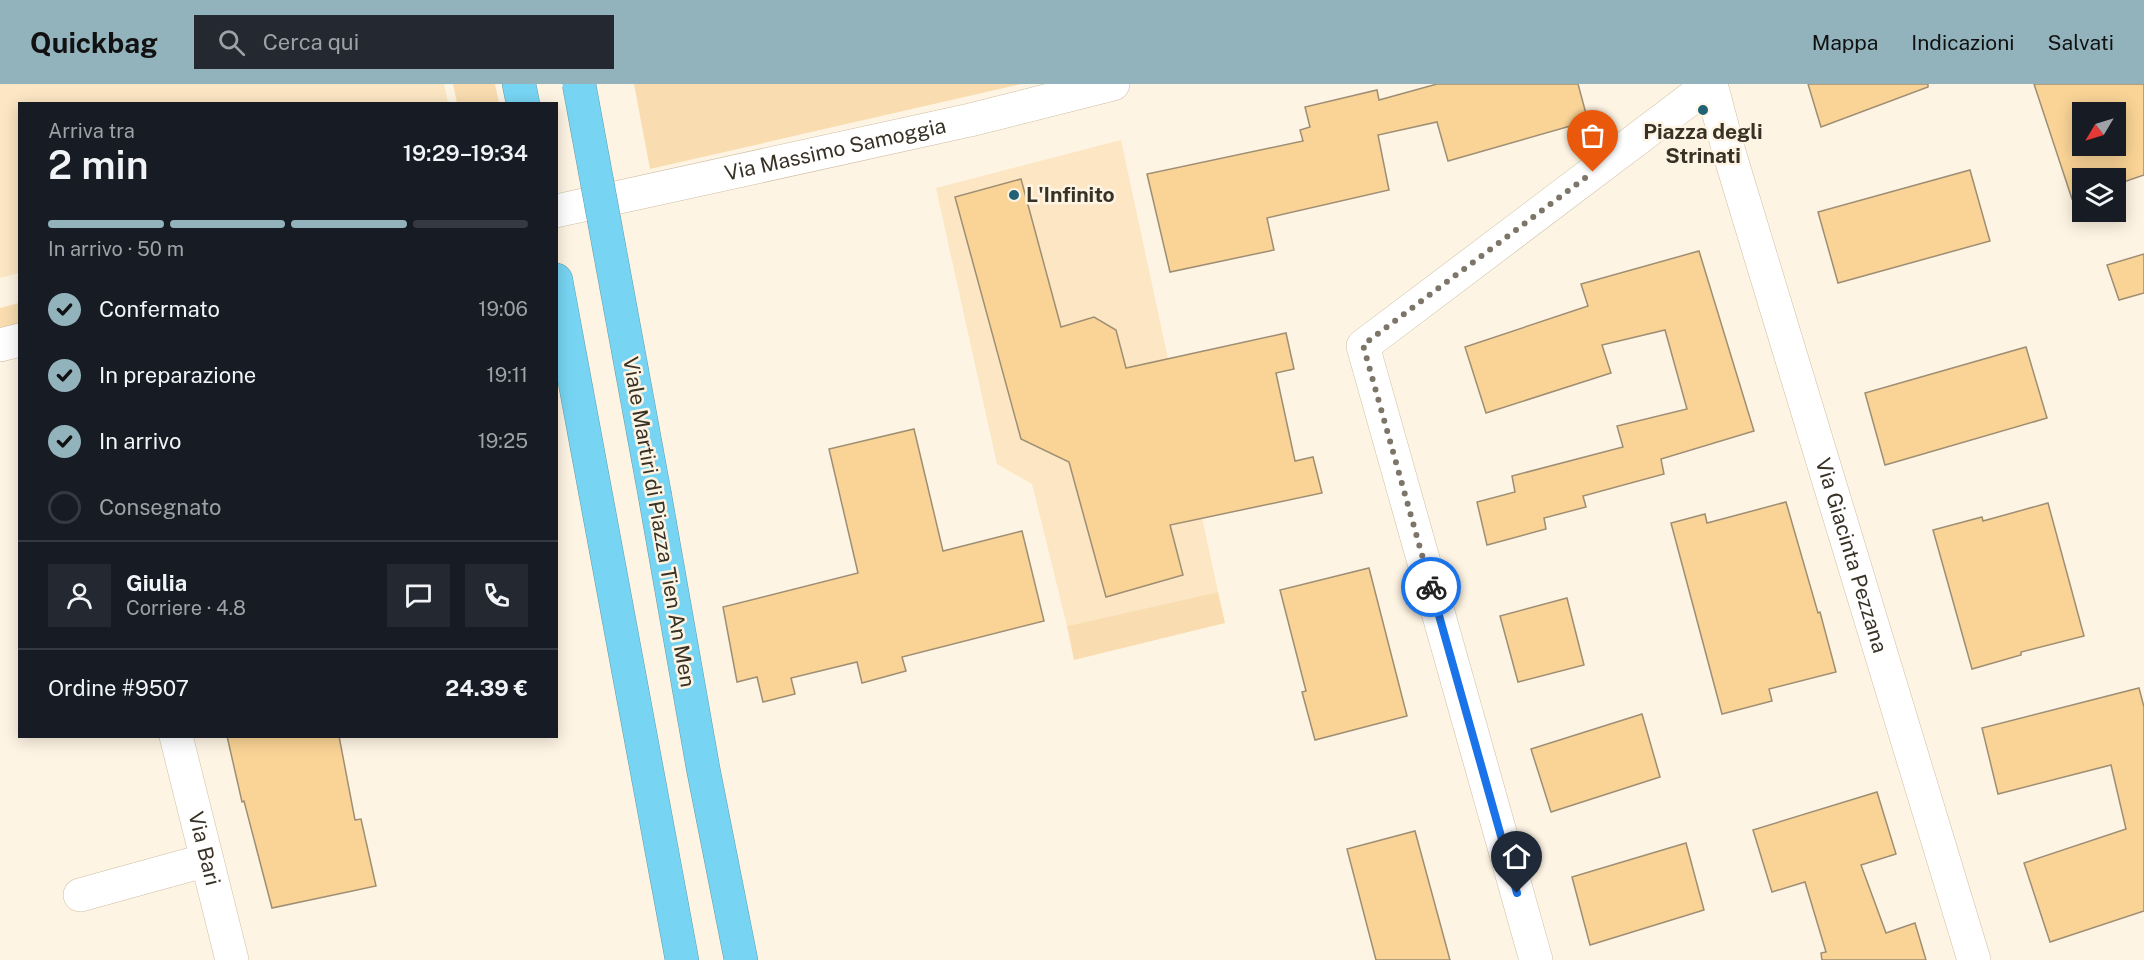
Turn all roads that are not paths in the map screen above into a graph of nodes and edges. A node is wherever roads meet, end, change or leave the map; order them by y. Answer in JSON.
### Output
{"nodes":[{"id":1,"x":519,"y":84,"type":"edge"},
{"id":2,"x":579,"y":84,"type":"edge"},
{"id":3,"x":1113,"y":84,"type":"edge"},
{"id":4,"x":1710,"y":84,"type":"edge"},
{"id":5,"x":523,"y":102,"type":"edge"},
{"id":6,"x":558,"y":211,"type":"edge"},
{"id":7,"x":558,"y":290,"type":"edge"},
{"id":8,"x":18,"y":340,"type":"edge"},
{"id":9,"x":0,"y":345,"type":"edge"},
{"id":10,"x":176,"y":738,"type":"edge"},
{"id":11,"x":207,"y":860,"type":"junction"},
{"id":12,"x":80,"y":895,"type":"dead end"},
{"id":13,"x":232,"y":960,"type":"edge"},
{"id":14,"x":682,"y":960,"type":"edge"},
{"id":15,"x":741,"y":960,"type":"edge"},
{"id":16,"x":1536,"y":960,"type":"edge"},
{"id":17,"x":1974,"y":960,"type":"edge"}],
"edges":[{"from":1,"to":5,"type":"highway"},
{"from":2,"to":15,"type":"highway","name":"Viale Martiri di Piazza Tien An Men","bridge":true},
{"from":3,"to":6,"type":"street","name":"Via Massimo Samoggia"},
{"from":4,"to":16,"type":"street"},
{"from":4,"to":17,"type":"street","name":"Via Giacinta Pezzana"},
{"from":7,"to":14,"type":"highway"},
{"from":8,"to":9,"type":"street"},
{"from":10,"to":11,"type":"street","name":"Via Bari"},
{"from":11,"to":12,"type":"street"},
{"from":11,"to":13,"type":"street","name":"Via Bari"}]}
